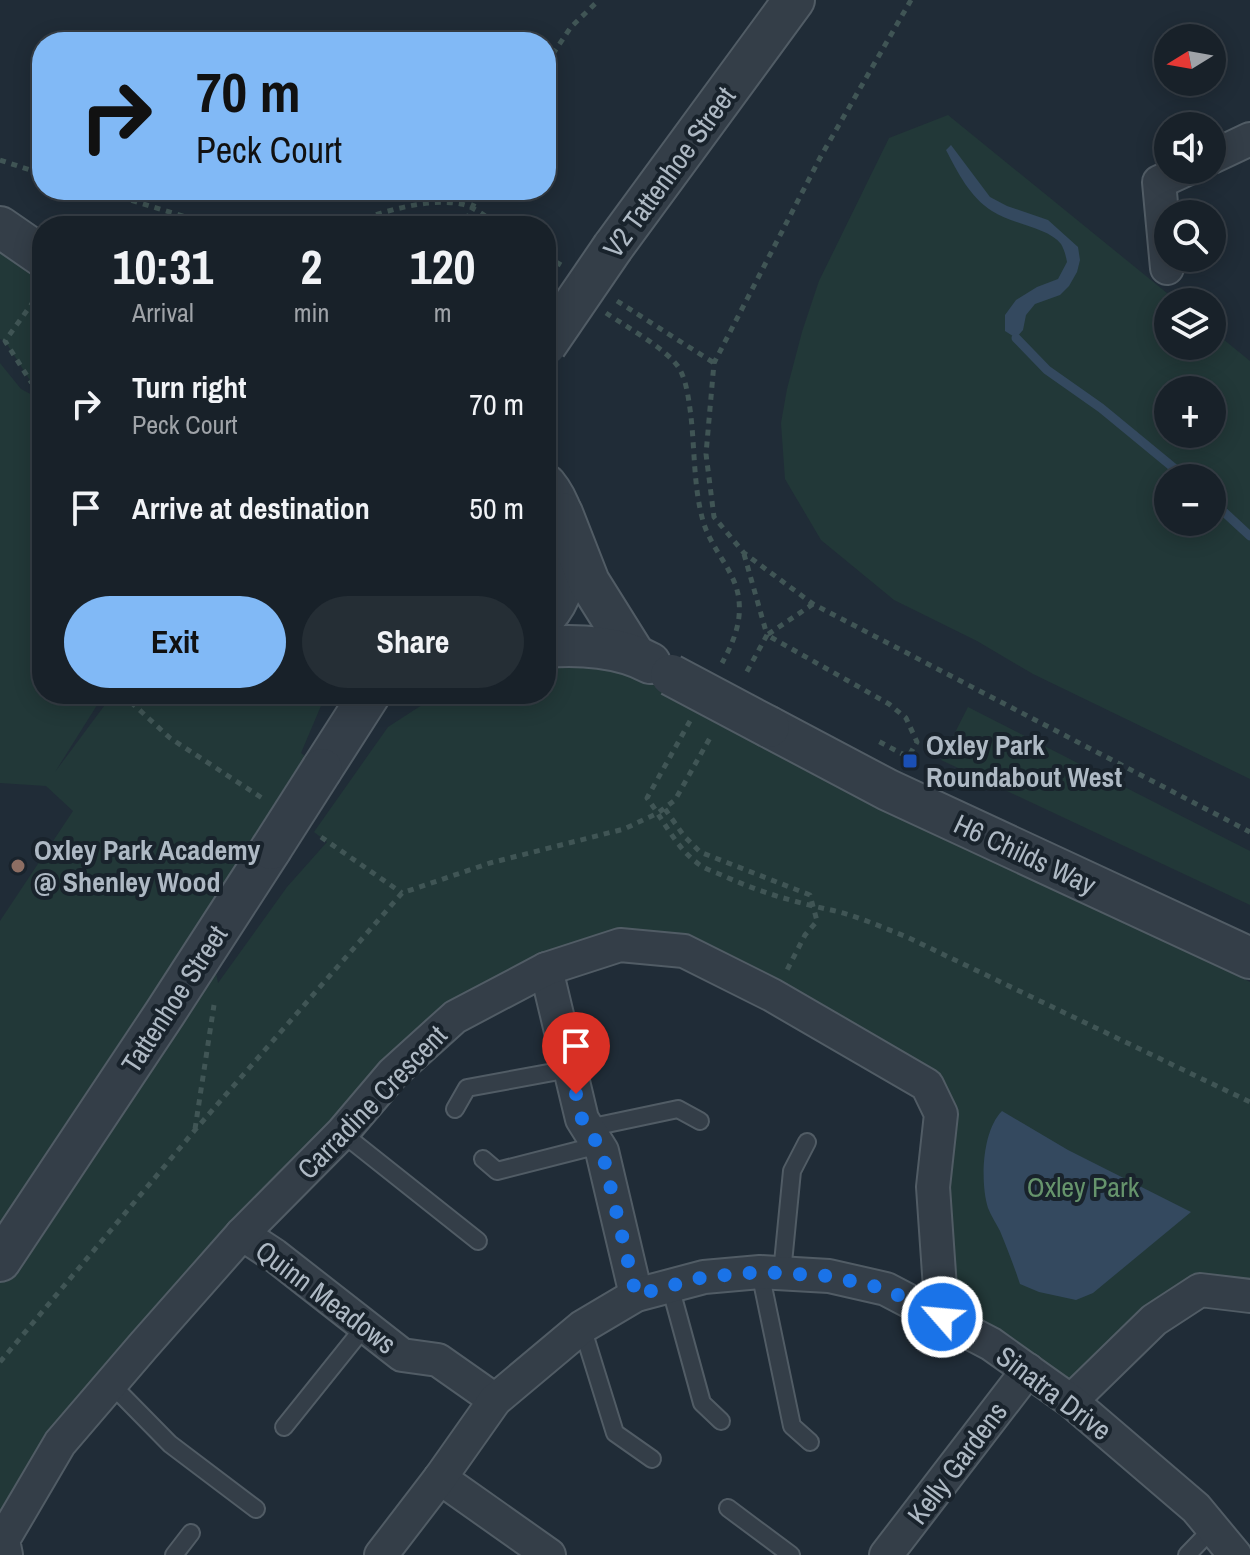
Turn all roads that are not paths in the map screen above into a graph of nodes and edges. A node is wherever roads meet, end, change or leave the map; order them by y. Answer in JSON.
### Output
{"nodes":[{"id":1,"x":794,"y":0,"type":"edge"},
{"id":2,"x":1250,"y":139,"type":"edge"},
{"id":3,"x":1226,"y":150,"type":"edge"},
{"id":4,"x":0,"y":227,"type":"edge"},
{"id":5,"x":32,"y":249,"type":"edge"},
{"id":6,"x":556,"y":330,"type":"edge"},
{"id":7,"x":556,"y":504,"type":"edge"},
{"id":8,"x":556,"y":505,"type":"edge"},
{"id":9,"x":556,"y":599,"type":"edge"},
{"id":10,"x":556,"y":646,"type":"edge"},
{"id":11,"x":634,"y":654,"type":"junction"},
{"id":12,"x":364,"y":704,"type":"edge"},
{"id":13,"x":1250,"y":958,"type":"edge"},
{"id":14,"x":546,"y":969,"type":"junction"},
{"id":15,"x":570,"y":1069,"type":"junction"},
{"id":16,"x":455,"y":1109,"type":"dead end"},
{"id":17,"x":700,"y":1121,"type":"dead end"},
{"id":18,"x":342,"y":1133,"type":"junction"},
{"id":19,"x":593,"y":1136,"type":"junction"},
{"id":20,"x":807,"y":1142,"type":"dead end"},
{"id":21,"x":483,"y":1159,"type":"dead end"},
{"id":22,"x":242,"y":1234,"type":"junction"},
{"id":23,"x":478,"y":1241,"type":"dead end"},
{"id":24,"x":0,"y":1261,"type":"edge"},
{"id":25,"x":771,"y":1272,"type":"junction"},
{"id":26,"x":670,"y":1286,"type":"junction"},
{"id":27,"x":636,"y":1295,"type":"junction"},
{"id":28,"x":1250,"y":1296,"type":"edge"},
{"id":29,"x":942,"y":1317,"type":"junction"},
{"id":30,"x":365,"y":1326,"type":"junction"},
{"id":31,"x":582,"y":1327,"type":"junction"},
{"id":32,"x":1028,"y":1370,"type":"junction"},
{"id":33,"x":111,"y":1384,"type":"junction"},
{"id":34,"x":495,"y":1400,"type":"junction"},
{"id":35,"x":1071,"y":1401,"type":"junction"},
{"id":36,"x":721,"y":1421,"type":"dead end"},
{"id":37,"x":284,"y":1427,"type":"dead end"},
{"id":38,"x":810,"y":1442,"type":"dead end"},
{"id":39,"x":652,"y":1459,"type":"dead end"},
{"id":40,"x":440,"y":1478,"type":"junction"},
{"id":41,"x":728,"y":1508,"type":"dead end"},
{"id":42,"x":256,"y":1509,"type":"dead end"},
{"id":43,"x":1213,"y":1528,"type":"junction"},
{"id":44,"x":191,"y":1533,"type":"dead end"},
{"id":45,"x":6,"y":1555,"type":"edge"},
{"id":46,"x":174,"y":1555,"type":"edge"},
{"id":47,"x":381,"y":1555,"type":"edge"},
{"id":48,"x":549,"y":1555,"type":"edge"},
{"id":49,"x":791,"y":1555,"type":"edge"},
{"id":50,"x":886,"y":1555,"type":"edge"},
{"id":51,"x":1187,"y":1555,"type":"edge"},
{"id":52,"x":1235,"y":1555,"type":"edge"}],
"edges":[{"from":1,"to":6,"type":"street","name":"V2 Tattenhoe Street","bridge":true},
{"from":2,"to":3,"type":"street"},
{"from":4,"to":5,"type":"street"},
{"from":7,"to":11,"type":"street","name":"H6 Childs Way"},
{"from":8,"to":9,"type":"street"},
{"from":10,"to":11,"type":"street","name":"H6 Childs Way"},
{"from":11,"to":13,"type":"street","name":"H6 Childs Way","bridge":true},
{"from":12,"to":24,"type":"street","name":"Tattenhoe Street","bridge":true},
{"from":14,"to":15,"type":"street"},
{"from":14,"to":18,"type":"street","name":"Carradine Crescent"},
{"from":14,"to":29,"type":"street","name":"Carradine Crescent"},
{"from":15,"to":16,"type":"lane"},
{"from":15,"to":19,"type":"street"},
{"from":17,"to":19,"type":"lane"},
{"from":18,"to":22,"type":"street","name":"Carradine Crescent"},
{"from":18,"to":23,"type":"lane"},
{"from":19,"to":21,"type":"lane"},
{"from":19,"to":27,"type":"street"},
{"from":20,"to":25,"type":"lane"},
{"from":22,"to":30,"type":"street","name":"Quinn Meadows"},
{"from":22,"to":33,"type":"street","name":"Carradine Crescent"},
{"from":25,"to":26,"type":"street","name":"Sinatra Drive"},
{"from":25,"to":29,"type":"street","name":"Sinatra Drive"},
{"from":25,"to":38,"type":"lane"},
{"from":26,"to":27,"type":"street","name":"Sinatra Drive"},
{"from":26,"to":36,"type":"lane"},
{"from":27,"to":31,"type":"street","name":"Sinatra Drive"},
{"from":28,"to":35,"type":"street"},
{"from":29,"to":32,"type":"street","name":"Sinatra Drive"},
{"from":30,"to":34,"type":"street","name":"Quinn Meadows"},
{"from":30,"to":37,"type":"lane"},
{"from":31,"to":34,"type":"street","name":"Sinatra Drive"},
{"from":31,"to":39,"type":"lane"},
{"from":32,"to":35,"type":"street","name":"Sinatra Drive"},
{"from":32,"to":50,"type":"street","name":"Kelly Gardens"},
{"from":33,"to":42,"type":"lane"},
{"from":33,"to":45,"type":"street","name":"Carradine Crescent"},
{"from":34,"to":40,"type":"street","name":"Sinatra Drive"},
{"from":35,"to":43,"type":"street","name":"Sinatra Drive"},
{"from":40,"to":47,"type":"street","name":"Sinatra Drive"},
{"from":40,"to":48,"type":"street"},
{"from":41,"to":49,"type":"lane"},
{"from":43,"to":51,"type":"lane"},
{"from":43,"to":52,"type":"street","name":"Sinatra Drive"},
{"from":44,"to":46,"type":"lane"}]}
